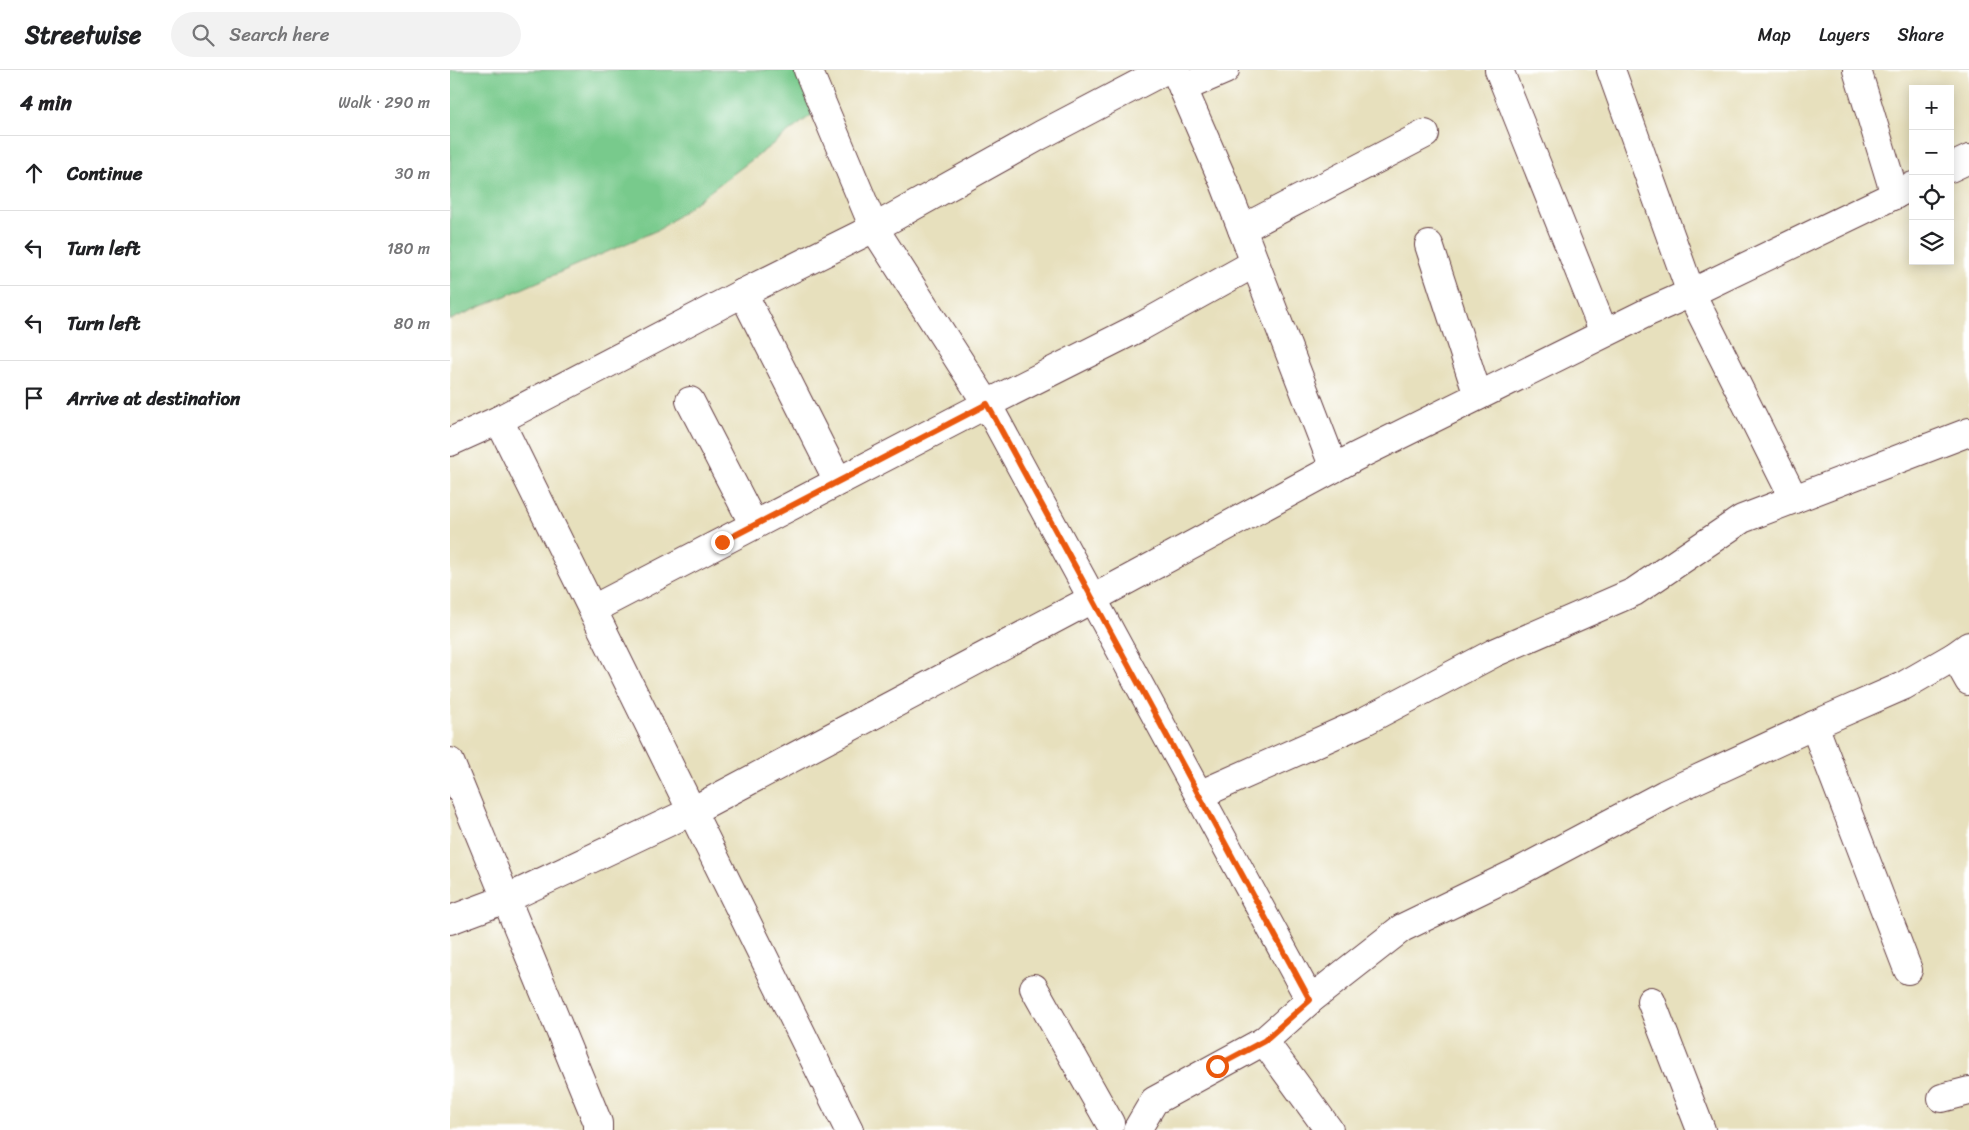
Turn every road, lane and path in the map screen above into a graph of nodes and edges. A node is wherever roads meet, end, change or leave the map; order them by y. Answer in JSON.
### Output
{"nodes":[{"id":1,"x":808,"y":70,"type":"edge"},
{"id":2,"x":1225,"y":70,"type":"edge"},
{"id":3,"x":1498,"y":70,"type":"edge"},
{"id":4,"x":1611,"y":70,"type":"edge"},
{"id":5,"x":1857,"y":70,"type":"edge"},
{"id":6,"x":1175,"y":76,"type":"edge"},
{"id":7,"x":1425,"y":134,"type":"dead end"},
{"id":8,"x":1969,"y":159,"type":"edge"},
{"id":9,"x":1954,"y":166,"type":"edge"},
{"id":10,"x":1904,"y":190,"type":"edge"},
{"id":11,"x":874,"y":228,"type":"junction"},
{"id":12,"x":1242,"y":229,"type":"junction"},
{"id":13,"x":1429,"y":245,"type":"dead end"},
{"id":14,"x":1255,"y":263,"type":"junction"},
{"id":15,"x":743,"y":293,"type":"junction"},
{"id":16,"x":1691,"y":293,"type":"junction"},
{"id":17,"x":1604,"y":333,"type":"junction"},
{"id":18,"x":1478,"y":396,"type":"junction"},
{"id":19,"x":690,"y":401,"type":"dead end"},
{"id":20,"x":987,"y":404,"type":"junction"},
{"id":21,"x":499,"y":420,"type":"junction"},
{"id":22,"x":1969,"y":432,"type":"edge"},
{"id":23,"x":450,"y":442,"type":"edge"},
{"id":24,"x":1334,"y":468,"type":"junction"},
{"id":25,"x":838,"y":481,"type":"junction"},
{"id":26,"x":1794,"y":499,"type":"junction"},
{"id":27,"x":754,"y":525,"type":"junction"},
{"id":28,"x":1092,"y":599,"type":"junction"},
{"id":29,"x":593,"y":609,"type":"junction"},
{"id":30,"x":1962,"y":651,"type":"edge"},
{"id":31,"x":1969,"y":681,"type":"edge"},
{"id":32,"x":1814,"y":725,"type":"junction"},
{"id":33,"x":450,"y":762,"type":"edge"},
{"id":34,"x":1198,"y":796,"type":"junction"},
{"id":35,"x":692,"y":811,"type":"junction"},
{"id":36,"x":506,"y":899,"type":"junction"},
{"id":37,"x":450,"y":920,"type":"edge"},
{"id":38,"x":1908,"y":970,"type":"dead end"},
{"id":39,"x":1034,"y":988,"type":"dead end"},
{"id":40,"x":1310,"y":1000,"type":"junction"},
{"id":41,"x":1651,"y":1001,"type":"dead end"},
{"id":42,"x":1264,"y":1041,"type":"junction"},
{"id":43,"x":1969,"y":1091,"type":"edge"},
{"id":44,"x":1942,"y":1098,"type":"dead end"},
{"id":45,"x":1154,"y":1100,"type":"junction"},
{"id":46,"x":1103,"y":1127,"type":"edge"},
{"id":47,"x":592,"y":1128,"type":"edge"},
{"id":48,"x":849,"y":1130,"type":"edge"},
{"id":49,"x":1137,"y":1130,"type":"edge"},
{"id":50,"x":1329,"y":1130,"type":"edge"},
{"id":51,"x":1701,"y":1130,"type":"edge"}],
"edges":[{"from":1,"to":11,"type":"street"},
{"from":2,"to":6,"type":"street"},
{"from":3,"to":17,"type":"street"},
{"from":4,"to":16,"type":"street"},
{"from":5,"to":10,"type":"street"},
{"from":6,"to":11,"type":"street"},
{"from":6,"to":12,"type":"street"},
{"from":7,"to":12,"type":"street"},
{"from":8,"to":9,"type":"street"},
{"from":10,"to":16,"type":"street"},
{"from":11,"to":15,"type":"street"},
{"from":11,"to":20,"type":"street"},
{"from":12,"to":14,"type":"street"},
{"from":13,"to":18,"type":"street"},
{"from":14,"to":20,"type":"street"},
{"from":14,"to":24,"type":"street"},
{"from":15,"to":21,"type":"street"},
{"from":15,"to":25,"type":"street"},
{"from":16,"to":17,"type":"street"},
{"from":16,"to":26,"type":"street"},
{"from":17,"to":18,"type":"street"},
{"from":18,"to":24,"type":"street"},
{"from":19,"to":27,"type":"street"},
{"from":20,"to":25,"type":"street"},
{"from":20,"to":28,"type":"street"},
{"from":21,"to":23,"type":"street"},
{"from":21,"to":29,"type":"street"},
{"from":22,"to":26,"type":"street"},
{"from":24,"to":28,"type":"street"},
{"from":25,"to":27,"type":"street"},
{"from":26,"to":34,"type":"street"},
{"from":27,"to":29,"type":"street"},
{"from":28,"to":34,"type":"street"},
{"from":28,"to":35,"type":"street"},
{"from":29,"to":35,"type":"street"},
{"from":30,"to":31,"type":"street"},
{"from":30,"to":32,"type":"street"},
{"from":32,"to":38,"type":"street"},
{"from":32,"to":40,"type":"street"},
{"from":33,"to":36,"type":"street"},
{"from":34,"to":40,"type":"street"},
{"from":35,"to":36,"type":"street"},
{"from":35,"to":48,"type":"street"},
{"from":36,"to":37,"type":"street"},
{"from":36,"to":47,"type":"street"},
{"from":39,"to":46,"type":"street"},
{"from":40,"to":42,"type":"street"},
{"from":41,"to":51,"type":"street"},
{"from":42,"to":45,"type":"street"},
{"from":42,"to":50,"type":"street"},
{"from":43,"to":44,"type":"street"},
{"from":45,"to":46,"type":"street"},
{"from":45,"to":49,"type":"street"}]}
